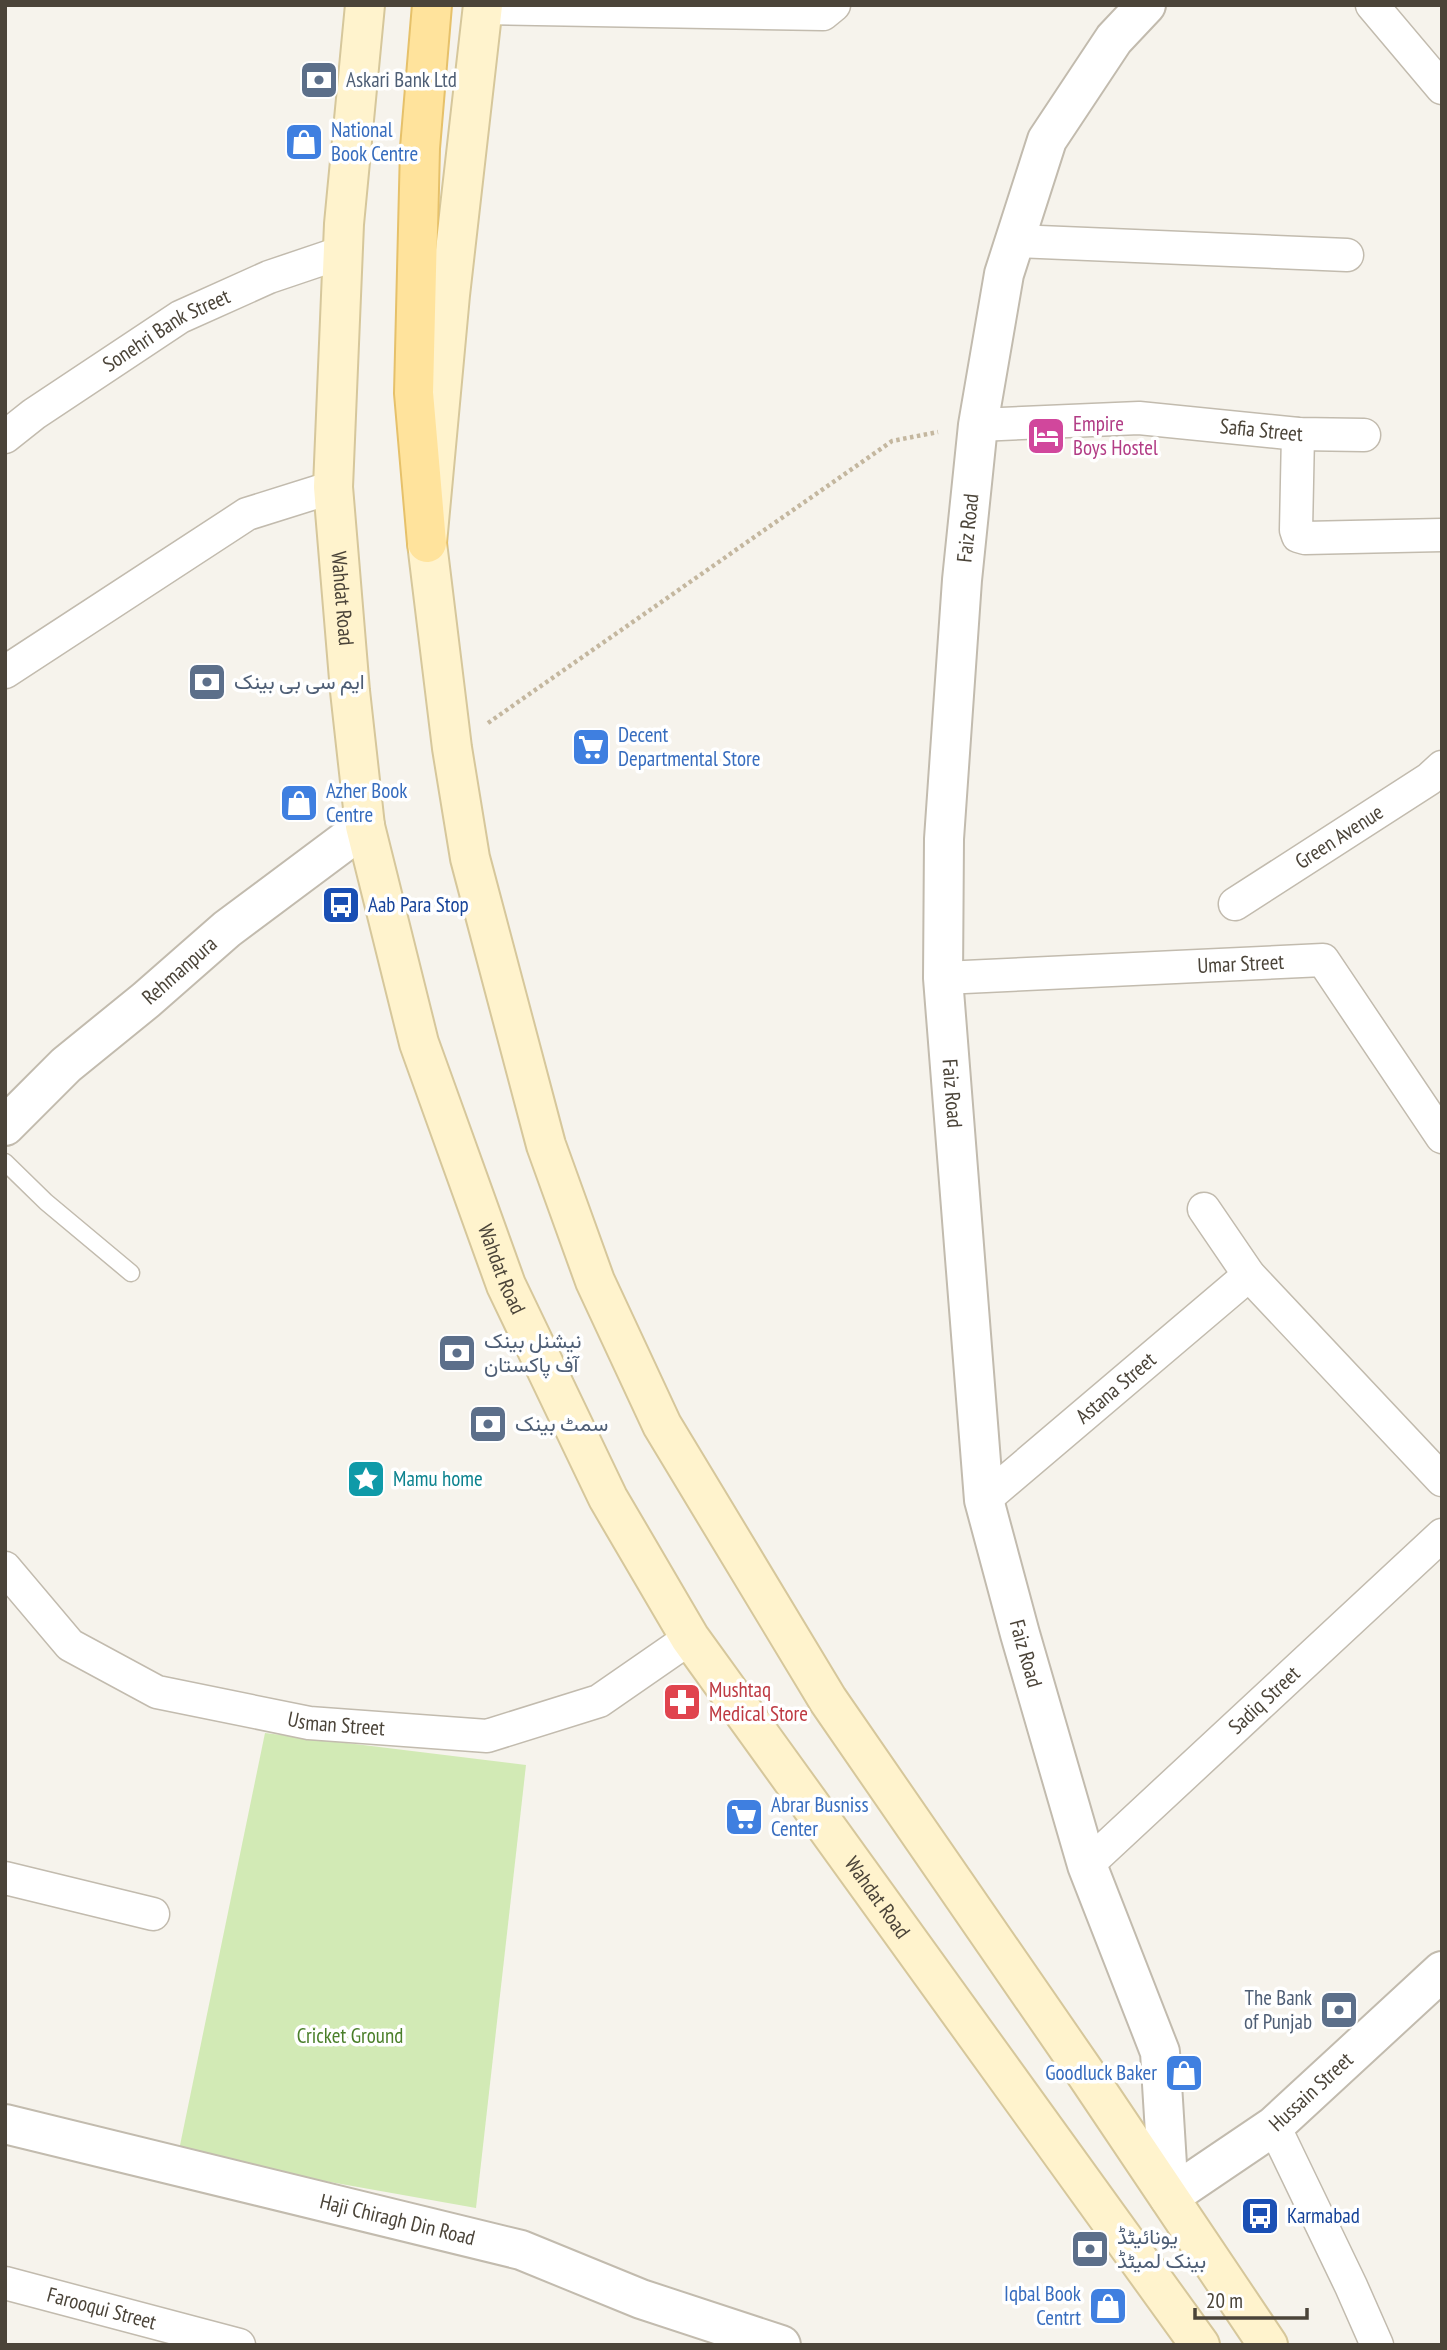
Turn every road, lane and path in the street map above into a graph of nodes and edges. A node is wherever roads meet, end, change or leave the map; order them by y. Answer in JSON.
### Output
{"nodes":[{"id":1,"x":365,"y":5,"type":"edge"},
{"id":2,"x":432,"y":5,"type":"edge"},
{"id":3,"x":834,"y":5,"type":"edge"},
{"id":4,"x":1146,"y":5,"type":"edge"},
{"id":5,"x":1372,"y":5,"type":"edge"},
{"id":6,"x":483,"y":7,"type":"edge"},
{"id":7,"x":1442,"y":88,"type":"edge"},
{"id":8,"x":1015,"y":241,"type":"junction"},
{"id":9,"x":343,"y":252,"type":"junction"},
{"id":10,"x":1347,"y":255,"type":"dead end"},
{"id":11,"x":978,"y":425,"type":"junction"},
{"id":12,"x":1298,"y":434,"type":"junction"},
{"id":13,"x":1364,"y":435,"type":"dead end"},
{"id":14,"x":5,"y":437,"type":"edge"},
{"id":15,"x":333,"y":487,"type":"junction"},
{"id":16,"x":1442,"y":535,"type":"edge"},
{"id":17,"x":427,"y":543,"type":"junction"},
{"id":18,"x":5,"y":672,"type":"edge"},
{"id":19,"x":452,"y":748,"type":"junction"},
{"id":20,"x":1437,"y":780,"type":"edge"},
{"id":21,"x":365,"y":826,"type":"junction"},
{"id":22,"x":1235,"y":904,"type":"dead end"},
{"id":23,"x":943,"y":978,"type":"junction"},
{"id":24,"x":5,"y":1126,"type":"edge"},
{"id":25,"x":1442,"y":1137,"type":"edge"},
{"id":26,"x":5,"y":1162,"type":"edge"},
{"id":27,"x":1204,"y":1209,"type":"dead end"},
{"id":28,"x":131,"y":1273,"type":"dead end"},
{"id":29,"x":1249,"y":1275,"type":"junction"},
{"id":30,"x":1442,"y":1479,"type":"edge"},
{"id":31,"x":984,"y":1500,"type":"junction"},
{"id":32,"x":1442,"y":1535,"type":"edge"},
{"id":33,"x":5,"y":1568,"type":"edge"},
{"id":34,"x":690,"y":1638,"type":"junction"},
{"id":35,"x":1087,"y":1865,"type":"junction"},
{"id":36,"x":5,"y":1878,"type":"edge"},
{"id":37,"x":153,"y":1914,"type":"dead end"},
{"id":38,"x":1442,"y":1971,"type":"edge"},
{"id":39,"x":5,"y":2124,"type":"edge"},
{"id":40,"x":1274,"y":2126,"type":"junction"},
{"id":41,"x":1169,"y":2197,"type":"junction"},
{"id":42,"x":1121,"y":2236,"type":"junction"},
{"id":43,"x":5,"y":2283,"type":"edge"},
{"id":44,"x":724,"y":2336,"type":"edge"},
{"id":45,"x":239,"y":2345,"type":"edge"},
{"id":46,"x":781,"y":2345,"type":"edge"},
{"id":47,"x":1200,"y":2345,"type":"edge"},
{"id":48,"x":1268,"y":2345,"type":"edge"},
{"id":49,"x":1377,"y":2345,"type":"edge"}],
"edges":[{"from":1,"to":9,"type":"main road","name":"Wahdat Road"},
{"from":2,"to":17,"type":"main road"},
{"from":3,"to":6,"type":"street"},
{"from":4,"to":8,"type":"street","name":"Faiz Road"},
{"from":5,"to":7,"type":"street"},
{"from":6,"to":17,"type":"main road"},
{"from":8,"to":10,"type":"street"},
{"from":8,"to":11,"type":"street","name":"Faiz Road"},
{"from":9,"to":14,"type":"street","name":"Sonehri Bank Street"},
{"from":9,"to":15,"type":"main road","name":"Wahdat Road"},
{"from":11,"to":12,"type":"street","name":"Safia Street"},
{"from":11,"to":19,"type":"path"},
{"from":11,"to":23,"type":"street","name":"Faiz Road"},
{"from":12,"to":13,"type":"street"},
{"from":12,"to":16,"type":"street","name":"Safia Street"},
{"from":15,"to":18,"type":"street"},
{"from":15,"to":21,"type":"main road","name":"Wahdat Road"},
{"from":17,"to":19,"type":"main road"},
{"from":19,"to":41,"type":"main road"},
{"from":20,"to":22,"type":"street","name":"Green Avenue"},
{"from":21,"to":24,"type":"street","name":"Rehmanpura"},
{"from":21,"to":34,"type":"main road","name":"Wahdat Road"},
{"from":23,"to":25,"type":"street","name":"Umar Street"},
{"from":23,"to":31,"type":"street","name":"Faiz Road"},
{"from":26,"to":28,"type":"lane"},
{"from":27,"to":29,"type":"street"},
{"from":29,"to":30,"type":"street"},
{"from":29,"to":31,"type":"street","name":"Astana Street"},
{"from":31,"to":35,"type":"street","name":"Faiz Road"},
{"from":32,"to":35,"type":"street","name":"Sadiq Street"},
{"from":33,"to":34,"type":"street","name":"Usman Street"},
{"from":34,"to":42,"type":"main road","name":"Wahdat Road"},
{"from":35,"to":41,"type":"street","name":"Faiz Road"},
{"from":36,"to":37,"type":"street"},
{"from":38,"to":40,"type":"street","name":"Hussain Street"},
{"from":39,"to":44,"type":"street","name":"Haji Chiragh Din Road"},
{"from":40,"to":41,"type":"street","name":"Hussain Street"},
{"from":40,"to":49,"type":"street"},
{"from":41,"to":42,"type":"main road"},
{"from":41,"to":48,"type":"main road"},
{"from":42,"to":47,"type":"main road","name":"Wahdat Road"},
{"from":43,"to":45,"type":"street","name":"Farooqui Street"},
{"from":44,"to":46,"type":"street","name":"Haji Chiragh Din Road"}]}
